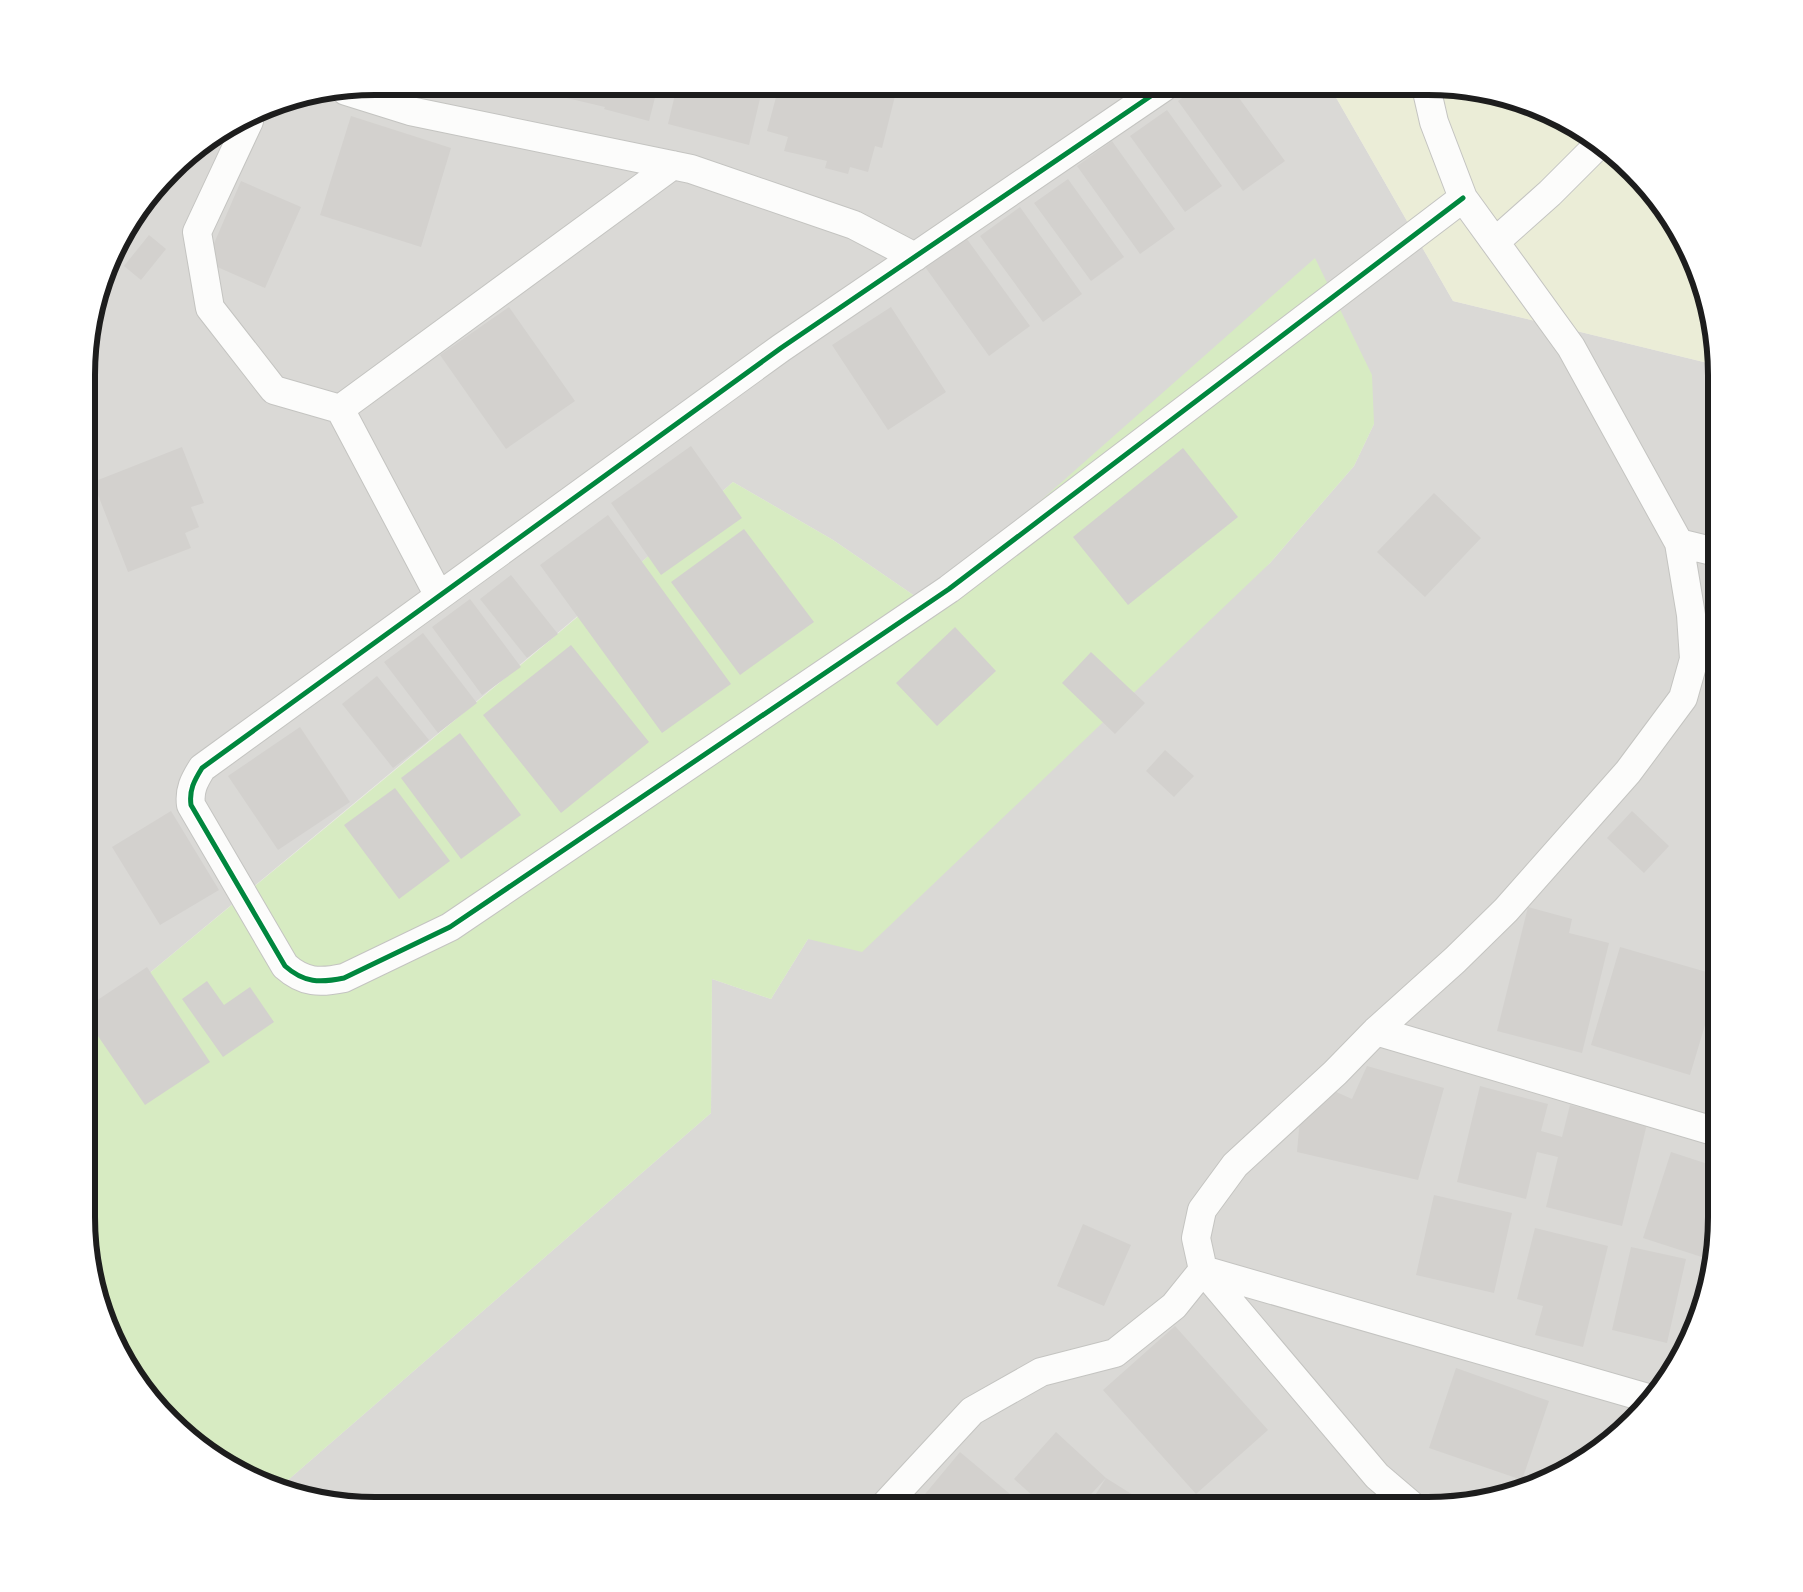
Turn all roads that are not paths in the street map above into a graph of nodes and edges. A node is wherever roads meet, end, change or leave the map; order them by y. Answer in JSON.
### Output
{"nodes":[{"id":1,"x":1152,"y":95,"type":"edge"},
{"id":2,"x":1428,"y":95,"type":"edge"},
{"id":3,"x":361,"y":96,"type":"edge"},
{"id":4,"x":246,"y":127,"type":"edge"},
{"id":5,"x":1593,"y":150,"type":"edge"},
{"id":6,"x":673,"y":165,"type":"junction"},
{"id":7,"x":1463,"y":198,"type":"junction"},
{"id":8,"x":1495,"y":242,"type":"junction"},
{"id":9,"x":915,"y":257,"type":"junction"},
{"id":10,"x":340,"y":409,"type":"junction"},
{"id":11,"x":1679,"y":543,"type":"junction"},
{"id":12,"x":1708,"y":550,"type":"edge"},
{"id":13,"x":439,"y":596,"type":"junction"},
{"id":14,"x":1376,"y":1031,"type":"junction"},
{"id":15,"x":1708,"y":1129,"type":"edge"},
{"id":16,"x":1203,"y":1270,"type":"junction"},
{"id":17,"x":1642,"y":1396,"type":"edge"},
{"id":18,"x":893,"y":1497,"type":"edge"},
{"id":19,"x":1402,"y":1497,"type":"edge"}],
"edges":[{"from":1,"to":9,"type":"street"},
{"from":2,"to":7,"type":"street"},
{"from":3,"to":6,"type":"street"},
{"from":4,"to":10,"type":"street"},
{"from":5,"to":8,"type":"street"},
{"from":6,"to":9,"type":"street"},
{"from":6,"to":10,"type":"street"},
{"from":7,"to":8,"type":"street"},
{"from":7,"to":13,"type":"street"},
{"from":8,"to":11,"type":"street"},
{"from":9,"to":13,"type":"street"},
{"from":10,"to":13,"type":"street"},
{"from":11,"to":12,"type":"street"},
{"from":11,"to":14,"type":"street"},
{"from":14,"to":15,"type":"street"},
{"from":14,"to":16,"type":"street"},
{"from":16,"to":17,"type":"street"},
{"from":16,"to":18,"type":"street"},
{"from":16,"to":19,"type":"street"}]}
